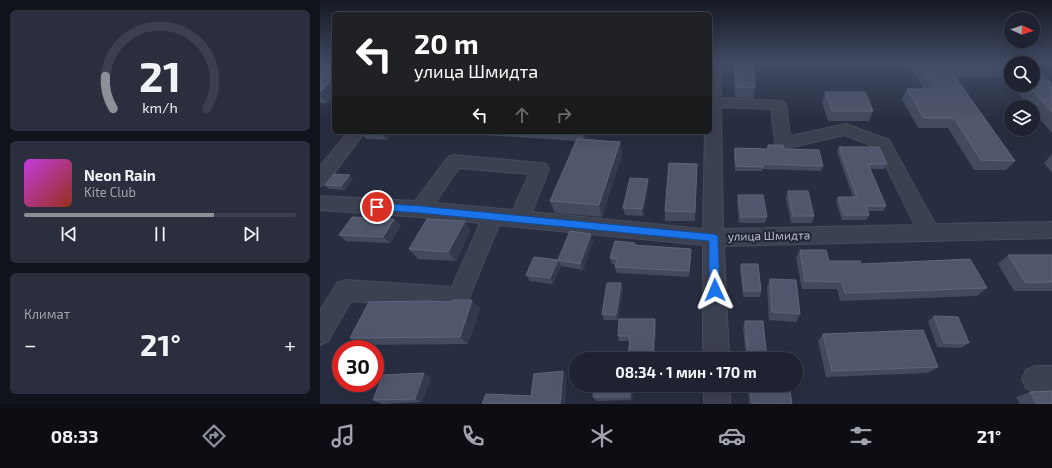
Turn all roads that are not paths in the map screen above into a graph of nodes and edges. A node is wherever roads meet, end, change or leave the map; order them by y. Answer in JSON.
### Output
{"nodes":[{"id":1,"x":713,"y":82,"type":"edge"},
{"id":2,"x":712,"y":102,"type":"edge"},
{"id":3,"x":355,"y":134,"type":"edge"},
{"id":4,"x":320,"y":180,"type":"edge"},
{"id":5,"x":320,"y":203,"type":"edge"},
{"id":6,"x":420,"y":209,"type":"junction"},
{"id":7,"x":493,"y":216,"type":"junction"},
{"id":8,"x":519,"y":219,"type":"junction"},
{"id":9,"x":1052,"y":230,"type":"edge"},
{"id":10,"x":929,"y":233,"type":"junction"},
{"id":11,"x":713,"y":238,"type":"junction"},
{"id":12,"x":320,"y":333,"type":"edge"},
{"id":13,"x":716,"y":352,"type":"edge"},
{"id":14,"x":717,"y":392,"type":"edge"},
{"id":15,"x":717,"y":404,"type":"edge"}],
"edges":[{"from":1,"to":2,"type":"street"},
{"from":2,"to":10,"type":"street"},
{"from":2,"to":11,"type":"street"},
{"from":3,"to":4,"type":"street"},
{"from":5,"to":6,"type":"street","name":"улица Шмидта"},
{"from":6,"to":7,"type":"street","name":"улица Шмидта"},
{"from":6,"to":8,"type":"street"},
{"from":7,"to":8,"type":"street","name":"улица Шмидта"},
{"from":7,"to":12,"type":"street"},
{"from":8,"to":11,"type":"street","name":"улица Шмидта"},
{"from":9,"to":10,"type":"street","name":"улица Шмидта"},
{"from":10,"to":11,"type":"street","name":"улица Шмидта"},
{"from":11,"to":13,"type":"street"},
{"from":14,"to":15,"type":"street"}]}
